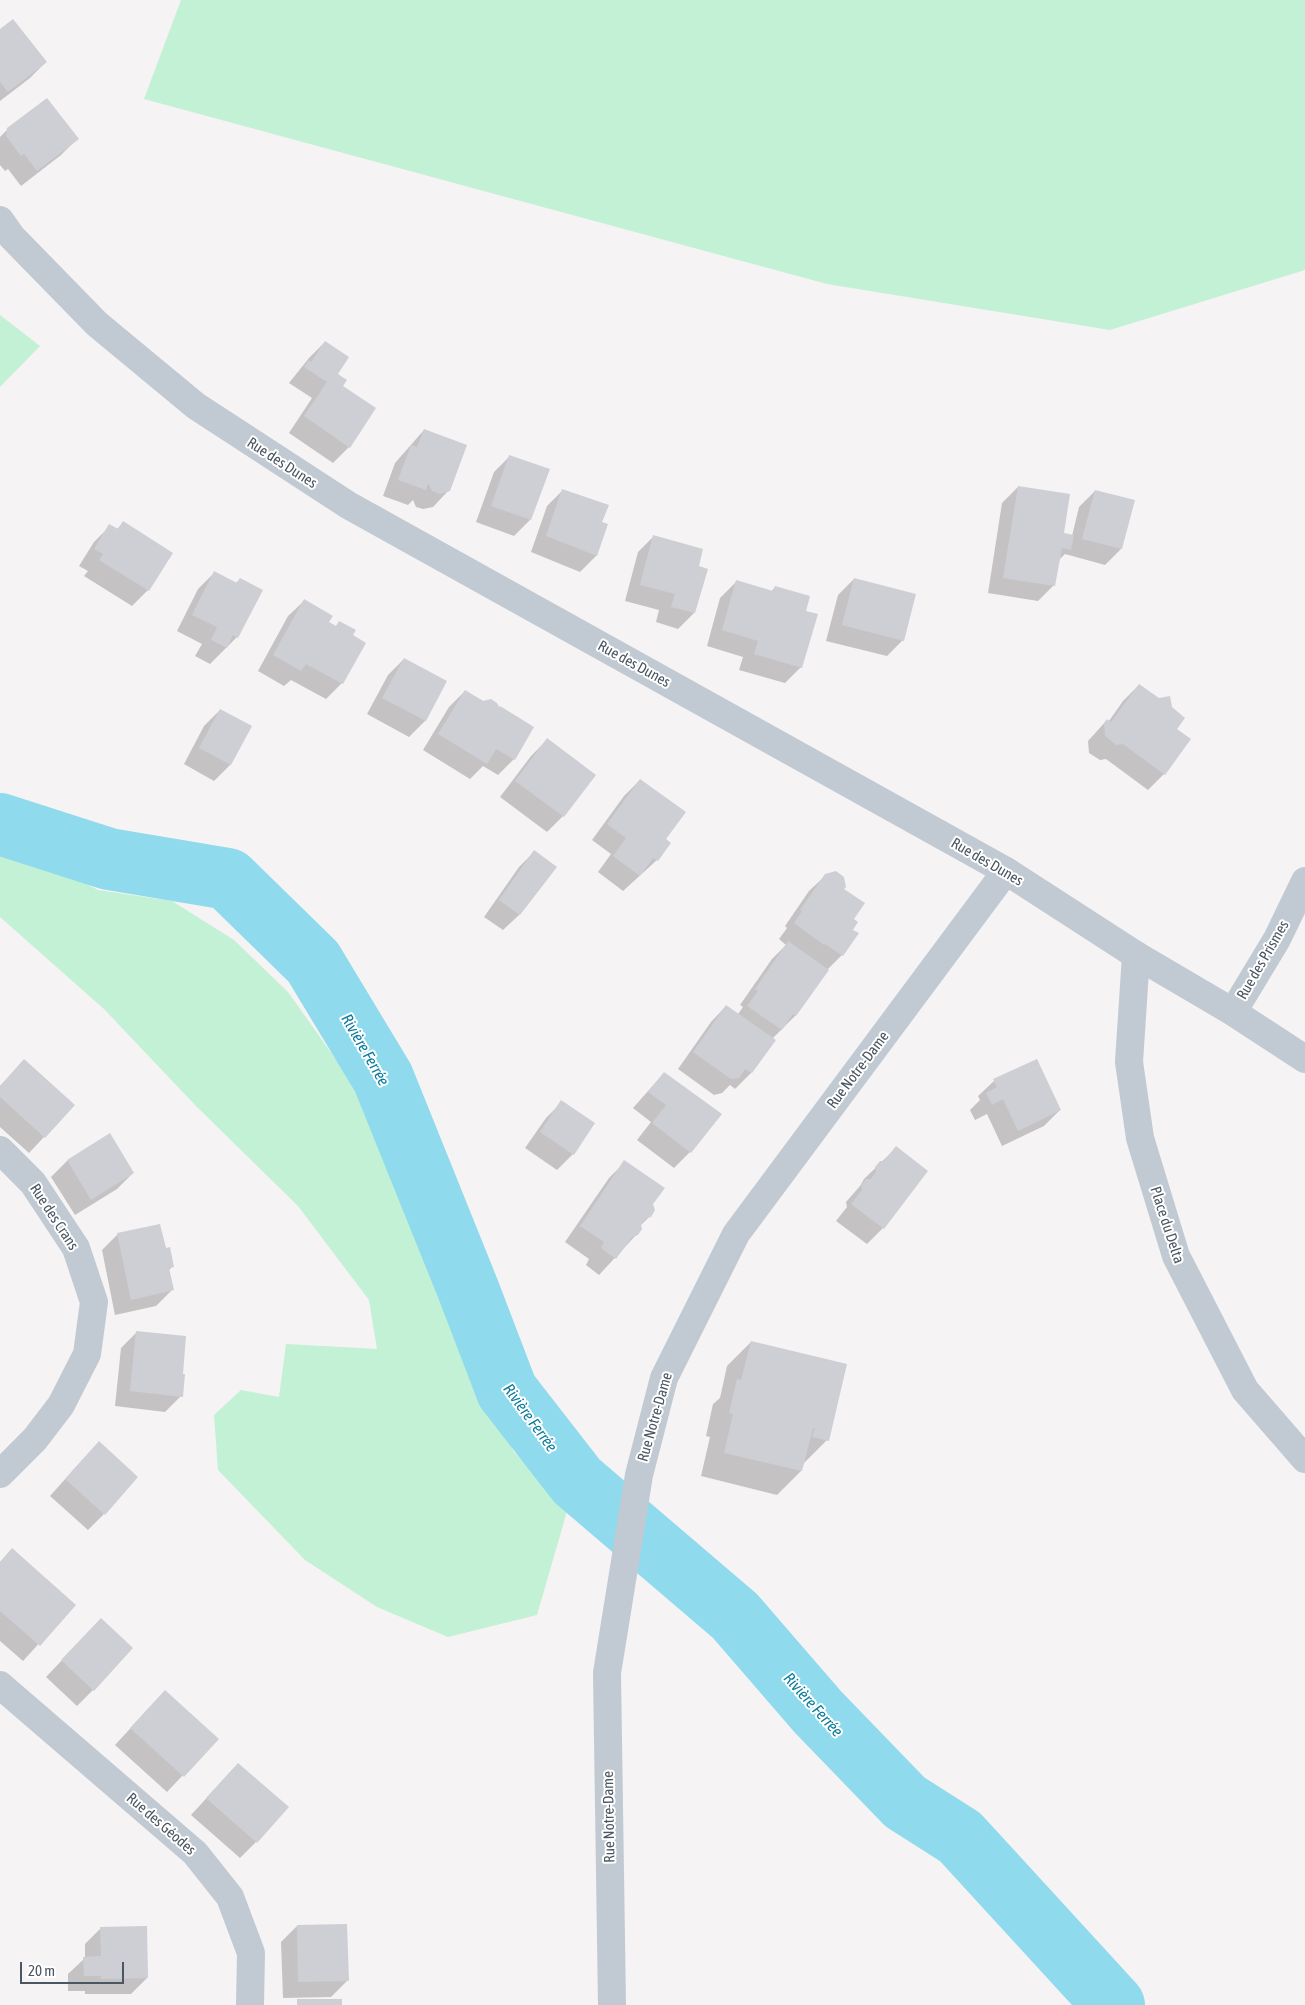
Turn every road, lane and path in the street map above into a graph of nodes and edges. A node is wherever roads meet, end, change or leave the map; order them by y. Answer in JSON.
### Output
{"nodes":[{"id":1,"x":0,"y":220,"type":"edge"},
{"id":2,"x":1006,"y":871,"type":"junction"},
{"id":3,"x":1305,"y":882,"type":"edge"},
{"id":4,"x":1136,"y":955,"type":"junction"},
{"id":5,"x":1233,"y":1012,"type":"junction"},
{"id":6,"x":1305,"y":1060,"type":"edge"},
{"id":7,"x":0,"y":1150,"type":"edge"},
{"id":8,"x":1305,"y":1459,"type":"edge"},
{"id":9,"x":0,"y":1474,"type":"edge"},
{"id":10,"x":0,"y":1685,"type":"edge"},
{"id":11,"x":250,"y":2005,"type":"edge"},
{"id":12,"x":612,"y":2005,"type":"edge"}],
"edges":[{"from":1,"to":2,"type":"street","name":"Rue des Dunes"},
{"from":2,"to":4,"type":"street","name":"Rue des Dunes"},
{"from":2,"to":12,"type":"street","name":"Rue Notre-Dame"},
{"from":3,"to":5,"type":"street","name":"Rue des Prismes"},
{"from":4,"to":5,"type":"street","name":"Rue des Dunes"},
{"from":4,"to":8,"type":"street","name":"Place du Delta"},
{"from":5,"to":6,"type":"street","name":"Rue des Dunes"},
{"from":7,"to":9,"type":"street","name":"Rue des Crans"},
{"from":10,"to":11,"type":"street","name":"Rue des Géodes"}]}
